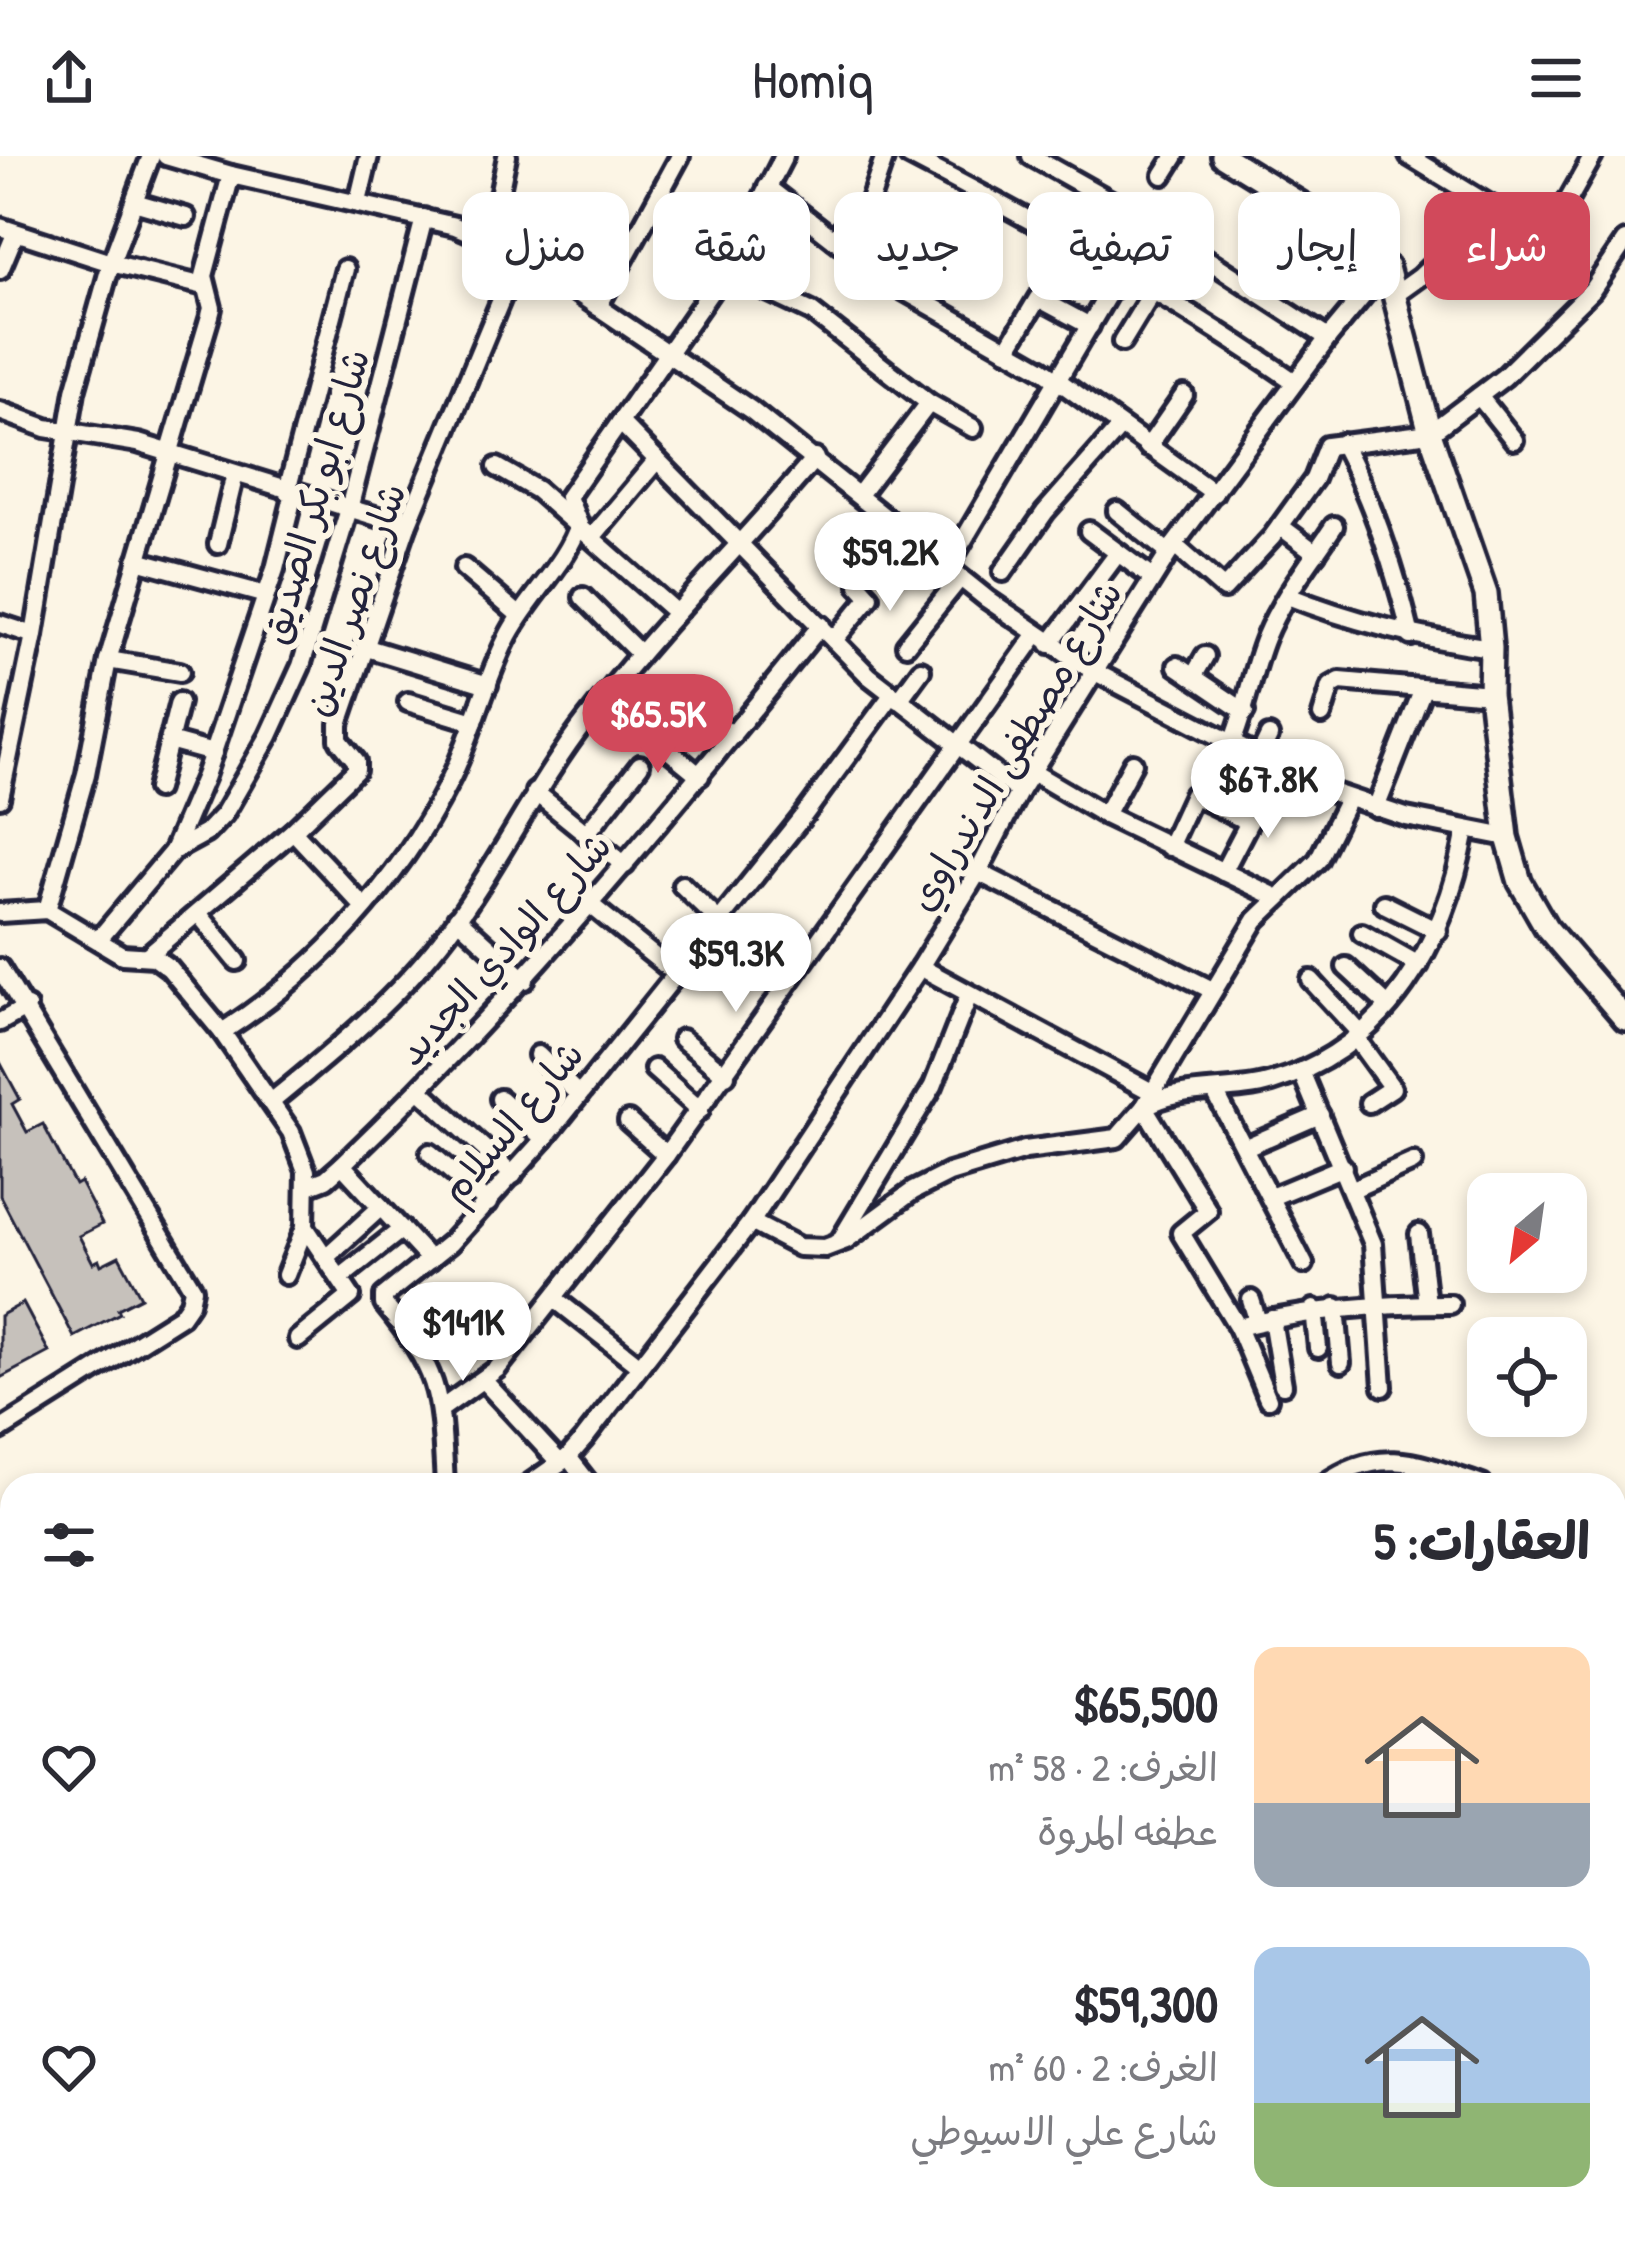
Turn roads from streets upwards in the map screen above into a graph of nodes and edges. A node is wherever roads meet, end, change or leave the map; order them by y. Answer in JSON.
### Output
{"nodes":[{"id":1,"x":152,"y":156,"type":"edge"},
{"id":2,"x":166,"y":156,"type":"edge"},
{"id":3,"x":369,"y":156,"type":"edge"},
{"id":4,"x":507,"y":156,"type":"edge"},
{"id":5,"x":680,"y":156,"type":"edge"},
{"id":6,"x":784,"y":156,"type":"edge"},
{"id":7,"x":885,"y":156,"type":"edge"},
{"id":8,"x":909,"y":156,"type":"edge"},
{"id":9,"x":1030,"y":156,"type":"edge"},
{"id":10,"x":1175,"y":156,"type":"edge"},
{"id":11,"x":1223,"y":156,"type":"edge"},
{"id":12,"x":1408,"y":156,"type":"edge"},
{"id":13,"x":1593,"y":156,"type":"edge"},
{"id":14,"x":1442,"y":164,"type":"edge"},
{"id":15,"x":231,"y":175,"type":"junction"},
{"id":16,"x":1163,"y":175,"type":"dead end"},
{"id":17,"x":767,"y":187,"type":"junction"},
{"id":18,"x":500,"y":192,"type":"edge"},
{"id":19,"x":764,"y":192,"type":"edge"},
{"id":20,"x":873,"y":192,"type":"edge"},
{"id":21,"x":1094,"y":192,"type":"edge"},
{"id":22,"x":1281,"y":192,"type":"edge"},
{"id":23,"x":1475,"y":192,"type":"edge"},
{"id":24,"x":1573,"y":192,"type":"edge"},
{"id":25,"x":134,"y":202,"type":"junction"},
{"id":26,"x":358,"y":202,"type":"junction"},
{"id":27,"x":186,"y":217,"type":"dead end"},
{"id":28,"x":424,"y":218,"type":"junction"},
{"id":29,"x":1027,"y":221,"type":"edge"},
{"id":30,"x":462,"y":230,"type":"edge"},
{"id":31,"x":7,"y":231,"type":"edge"},
{"id":32,"x":834,"y":239,"type":"edge"},
{"id":33,"x":1625,"y":241,"type":"edge"},
{"id":34,"x":111,"y":263,"type":"junction"},
{"id":35,"x":1214,"y":264,"type":"edge"},
{"id":36,"x":345,"y":269,"type":"dead end"},
{"id":37,"x":0,"y":270,"type":"edge"},
{"id":38,"x":204,"y":286,"type":"junction"},
{"id":39,"x":501,"y":300,"type":"edge"},
{"id":40,"x":588,"y":300,"type":"edge"},
{"id":41,"x":705,"y":300,"type":"edge"},
{"id":42,"x":787,"y":300,"type":"edge"},
{"id":43,"x":922,"y":300,"type":"edge"},
{"id":44,"x":1108,"y":300,"type":"edge"},
{"id":45,"x":1148,"y":300,"type":"edge"},
{"id":46,"x":1168,"y":300,"type":"edge"},
{"id":47,"x":1360,"y":300,"type":"edge"},
{"id":48,"x":1396,"y":300,"type":"edge"},
{"id":49,"x":598,"y":307,"type":"junction"},
{"id":50,"x":1090,"y":326,"type":"junction"},
{"id":51,"x":1328,"y":338,"type":"junction"},
{"id":52,"x":1122,"y":342,"type":"dead end"},
{"id":53,"x":1007,"y":350,"type":"junction"},
{"id":54,"x":669,"y":354,"type":"junction"},
{"id":55,"x":1058,"y":380,"type":"junction"},
{"id":56,"x":1295,"y":382,"type":"junction"},
{"id":57,"x":1184,"y":395,"type":"dead end"},
{"id":58,"x":1479,"y":396,"type":"junction"},
{"id":59,"x":928,"y":403,"type":"junction"},
{"id":60,"x":0,"y":411,"type":"edge"},
{"id":61,"x":620,"y":422,"type":"junction"},
{"id":62,"x":1120,"y":427,"type":"junction"},
{"id":63,"x":973,"y":428,"type":"dead end"},
{"id":64,"x":68,"y":430,"type":"junction"},
{"id":65,"x":1430,"y":433,"type":"junction"},
{"id":66,"x":1514,"y":440,"type":"dead end"},
{"id":67,"x":1342,"y":443,"type":"junction"},
{"id":68,"x":1148,"y":447,"type":"junction"},
{"id":69,"x":171,"y":452,"type":"junction"},
{"id":70,"x":814,"y":458,"type":"junction"},
{"id":71,"x":657,"y":460,"type":"junction"},
{"id":72,"x":496,"y":467,"type":"dead end"},
{"id":73,"x":236,"y":474,"type":"junction"},
{"id":74,"x":291,"y":492,"type":"junction"},
{"id":75,"x":1214,"y":493,"type":"junction"},
{"id":76,"x":859,"y":495,"type":"junction"},
{"id":77,"x":349,"y":509,"type":"junction"},
{"id":78,"x":1117,"y":511,"type":"dead end"},
{"id":79,"x":407,"y":526,"type":"junction"},
{"id":80,"x":1280,"y":526,"type":"junction"},
{"id":81,"x":1334,"y":526,"type":"dead end"},
{"id":82,"x":586,"y":530,"type":"junction"},
{"id":83,"x":1088,"y":531,"type":"dead end"},
{"id":84,"x":218,"y":544,"type":"dead end"},
{"id":85,"x":740,"y":547,"type":"junction"},
{"id":86,"x":1172,"y":549,"type":"junction"},
{"id":87,"x":1316,"y":553,"type":"junction"},
{"id":88,"x":1118,"y":554,"type":"junction"},
{"id":89,"x":137,"y":560,"type":"junction"},
{"id":90,"x":464,"y":568,"type":"dead end"},
{"id":91,"x":1003,"y":572,"type":"dead end"},
{"id":92,"x":953,"y":573,"type":"junction"},
{"id":93,"x":1152,"y":578,"type":"junction"},
{"id":94,"x":859,"y":585,"type":"dead end"},
{"id":95,"x":266,"y":595,"type":"junction"},
{"id":96,"x":1288,"y":596,"type":"junction"},
{"id":97,"x":583,"y":597,"type":"dead end"},
{"id":98,"x":675,"y":612,"type":"junction"},
{"id":99,"x":519,"y":616,"type":"junction"},
{"id":100,"x":0,"y":624,"type":"edge"},
{"id":101,"x":821,"y":625,"type":"junction"},
{"id":102,"x":34,"y":635,"type":"junction"},
{"id":103,"x":1411,"y":636,"type":"junction"},
{"id":104,"x":1043,"y":639,"type":"junction"},
{"id":105,"x":834,"y":640,"type":"junction"},
{"id":106,"x":906,"y":645,"type":"dead end"},
{"id":107,"x":364,"y":647,"type":"junction"},
{"id":108,"x":1491,"y":648,"type":"junction"},
{"id":109,"x":640,"y":654,"type":"junction"},
{"id":110,"x":1205,"y":656,"type":"dead end"},
{"id":111,"x":108,"y":660,"type":"junction"},
{"id":112,"x":921,"y":670,"type":"dead end"},
{"id":113,"x":1094,"y":671,"type":"junction"},
{"id":114,"x":181,"y":672,"type":"dead end"},
{"id":115,"x":488,"y":685,"type":"junction"},
{"id":116,"x":1423,"y":689,"type":"junction"},
{"id":117,"x":681,"y":691,"type":"dead end"},
{"id":118,"x":1490,"y":694,"type":"junction"},
{"id":119,"x":896,"y":697,"type":"junction"},
{"id":120,"x":179,"y":702,"type":"dead end"},
{"id":121,"x":408,"y":702,"type":"dead end"},
{"id":122,"x":1245,"y":712,"type":"junction"},
{"id":123,"x":1322,"y":715,"type":"dead end"},
{"id":124,"x":474,"y":722,"type":"junction"},
{"id":125,"x":650,"y":735,"type":"dead end"},
{"id":126,"x":732,"y":736,"type":"junction"},
{"id":127,"x":1269,"y":736,"type":"dead end"},
{"id":128,"x":7,"y":738,"type":"edge"},
{"id":129,"x":170,"y":741,"type":"junction"},
{"id":130,"x":956,"y":744,"type":"junction"},
{"id":131,"x":1231,"y":745,"type":"junction"},
{"id":132,"x":212,"y":753,"type":"junction"},
{"id":133,"x":1258,"y":759,"type":"junction"},
{"id":134,"x":1132,"y":763,"type":"dead end"},
{"id":135,"x":640,"y":765,"type":"dead end"},
{"id":136,"x":1032,"y":772,"type":"junction"},
{"id":137,"x":700,"y":776,"type":"junction"},
{"id":138,"x":1268,"y":786,"type":"dead end"},
{"id":139,"x":158,"y":789,"type":"dead end"},
{"id":140,"x":535,"y":792,"type":"junction"},
{"id":141,"x":1019,"y":792,"type":"junction"},
{"id":142,"x":0,"y":798,"type":"edge"},
{"id":143,"x":1348,"y":799,"type":"junction"},
{"id":144,"x":1376,"y":808,"type":"junction"},
{"id":145,"x":1105,"y":815,"type":"junction"},
{"id":146,"x":1249,"y":822,"type":"junction"},
{"id":147,"x":293,"y":830,"type":"junction"},
{"id":148,"x":1466,"y":830,"type":"junction"},
{"id":149,"x":586,"y":834,"type":"junction"},
{"id":150,"x":1507,"y":837,"type":"junction"},
{"id":151,"x":1169,"y":847,"type":"junction"},
{"id":152,"x":173,"y":851,"type":"junction"},
{"id":153,"x":625,"y":865,"type":"junction"},
{"id":154,"x":978,"y":872,"type":"junction"},
{"id":155,"x":1223,"y":872,"type":"junction"},
{"id":156,"x":682,"y":885,"type":"dead end"},
{"id":157,"x":1278,"y":898,"type":"junction"},
{"id":158,"x":1384,"y":904,"type":"dead end"},
{"id":159,"x":592,"y":906,"type":"junction"},
{"id":160,"x":364,"y":907,"type":"junction"},
{"id":161,"x":46,"y":910,"type":"junction"},
{"id":162,"x":0,"y":913,"type":"edge"},
{"id":163,"x":198,"y":913,"type":"junction"},
{"id":164,"x":458,"y":918,"type":"junction"},
{"id":165,"x":719,"y":920,"type":"junction"},
{"id":166,"x":1438,"y":931,"type":"junction"},
{"id":167,"x":1362,"y":933,"type":"dead end"},
{"id":168,"x":99,"y":939,"type":"junction"},
{"id":169,"x":148,"y":955,"type":"junction"},
{"id":170,"x":237,"y":961,"type":"dead end"},
{"id":171,"x":1420,"y":965,"type":"junction"},
{"id":172,"x":920,"y":967,"type":"junction"},
{"id":173,"x":1346,"y":967,"type":"dead end"},
{"id":174,"x":0,"y":968,"type":"edge"},
{"id":175,"x":676,"y":974,"type":"junction"},
{"id":176,"x":525,"y":980,"type":"junction"},
{"id":177,"x":1311,"y":980,"type":"dead end"},
{"id":178,"x":1213,"y":990,"type":"junction"},
{"id":179,"x":969,"y":995,"type":"junction"},
{"id":180,"x":1388,"y":1006,"type":"junction"},
{"id":181,"x":27,"y":1007,"type":"junction"},
{"id":182,"x":1625,"y":1019,"type":"edge"},
{"id":183,"x":0,"y":1022,"type":"edge"},
{"id":184,"x":222,"y":1032,"type":"junction"},
{"id":185,"x":1357,"y":1035,"type":"junction"},
{"id":186,"x":682,"y":1039,"type":"dead end"},
{"id":187,"x":538,"y":1055,"type":"dead end"},
{"id":188,"x":654,"y":1069,"type":"dead end"},
{"id":189,"x":1301,"y":1070,"type":"junction"},
{"id":190,"x":726,"y":1075,"type":"junction"},
{"id":191,"x":420,"y":1090,"type":"junction"},
{"id":192,"x":1215,"y":1092,"type":"junction"},
{"id":193,"x":579,"y":1095,"type":"junction"},
{"id":194,"x":500,"y":1100,"type":"dead end"},
{"id":195,"x":1148,"y":1100,"type":"junction"},
{"id":196,"x":271,"y":1102,"type":"junction"},
{"id":197,"x":1369,"y":1103,"type":"dead end"},
{"id":198,"x":700,"y":1110,"type":"junction"},
{"id":199,"x":1319,"y":1115,"type":"junction"},
{"id":200,"x":628,"y":1120,"type":"dead end"},
{"id":201,"x":544,"y":1139,"type":"junction"},
{"id":202,"x":1246,"y":1147,"type":"junction"},
{"id":203,"x":430,"y":1153,"type":"dead end"},
{"id":204,"x":666,"y":1155,"type":"junction"},
{"id":205,"x":1413,"y":1162,"type":"dead end"},
{"id":206,"x":342,"y":1165,"type":"junction"},
{"id":207,"x":1343,"y":1167,"type":"junction"},
{"id":208,"x":513,"y":1175,"type":"junction"},
{"id":209,"x":308,"y":1186,"type":"junction"},
{"id":210,"x":1354,"y":1189,"type":"junction"},
{"id":211,"x":1271,"y":1197,"type":"junction"},
{"id":212,"x":488,"y":1203,"type":"junction"},
{"id":213,"x":381,"y":1207,"type":"junction"},
{"id":214,"x":751,"y":1222,"type":"junction"},
{"id":215,"x":305,"y":1227,"type":"junction"},
{"id":216,"x":402,"y":1229,"type":"junction"},
{"id":217,"x":1419,"y":1234,"type":"dead end"},
{"id":218,"x":837,"y":1244,"type":"junction"},
{"id":219,"x":326,"y":1257,"type":"junction"},
{"id":220,"x":430,"y":1260,"type":"junction"},
{"id":221,"x":1304,"y":1264,"type":"dead end"},
{"id":222,"x":286,"y":1275,"type":"dead end"},
{"id":223,"x":340,"y":1278,"type":"junction"},
{"id":224,"x":555,"y":1299,"type":"junction"},
{"id":225,"x":1251,"y":1300,"type":"dead end"},
{"id":226,"x":1377,"y":1304,"type":"junction"},
{"id":227,"x":1427,"y":1304,"type":"junction"},
{"id":228,"x":1450,"y":1304,"type":"dead end"},
{"id":229,"x":1336,"y":1307,"type":"junction"},
{"id":230,"x":1314,"y":1309,"type":"junction"},
{"id":231,"x":1265,"y":1321,"type":"junction"},
{"id":232,"x":1238,"y":1327,"type":"junction"},
{"id":233,"x":298,"y":1339,"type":"dead end"},
{"id":234,"x":1318,"y":1348,"type":"dead end"},
{"id":235,"x":1341,"y":1363,"type":"dead end"},
{"id":236,"x":640,"y":1366,"type":"junction"},
{"id":237,"x":484,"y":1381,"type":"junction"},
{"id":238,"x":1283,"y":1384,"type":"dead end"},
{"id":239,"x":1383,"y":1387,"type":"dead end"},
{"id":240,"x":1268,"y":1399,"type":"dead end"},
{"id":241,"x":441,"y":1408,"type":"junction"},
{"id":242,"x":0,"y":1430,"type":"edge"},
{"id":243,"x":564,"y":1460,"type":"junction"},
{"id":244,"x":444,"y":1473,"type":"edge"},
{"id":245,"x":545,"y":1473,"type":"edge"},
{"id":246,"x":578,"y":1473,"type":"edge"},
{"id":247,"x":1341,"y":1473,"type":"edge"},
{"id":248,"x":1444,"y":1473,"type":"edge"}],
"edges":[{"from":1,"to":25,"type":"street"},
{"from":2,"to":15,"type":"street"},
{"from":3,"to":26,"type":"street"},
{"from":4,"to":18,"type":"street"},
{"from":5,"to":49,"type":"street"},
{"from":6,"to":17,"type":"street"},
{"from":7,"to":20,"type":"street"},
{"from":8,"to":29,"type":"street"},
{"from":9,"to":21,"type":"street"},
{"from":10,"to":16,"type":"street"},
{"from":11,"to":22,"type":"street"},
{"from":12,"to":14,"type":"street"},
{"from":13,"to":24,"type":"street"},
{"from":14,"to":23,"type":"street"},
{"from":15,"to":26,"type":"street"},
{"from":15,"to":38,"type":"street"},
{"from":17,"to":19,"type":"street"},
{"from":17,"to":32,"type":"street"},
{"from":25,"to":27,"type":"street"},
{"from":25,"to":34,"type":"street"},
{"from":26,"to":28,"type":"street"},
{"from":28,"to":30,"type":"street"},
{"from":28,"to":77,"type":"street","name":"شارع ابو بكر الصديق"},
{"from":31,"to":34,"type":"street"},
{"from":31,"to":37,"type":"street"},
{"from":33,"to":58,"type":"street"},
{"from":34,"to":38,"type":"street"},
{"from":34,"to":64,"type":"street"},
{"from":35,"to":51,"type":"street"},
{"from":36,"to":74,"type":"street"},
{"from":38,"to":69,"type":"street"},
{"from":39,"to":79,"type":"street","name":"شارع نصر الدين"},
{"from":40,"to":49,"type":"street"},
{"from":41,"to":54,"type":"street"},
{"from":42,"to":59,"type":"street"},
{"from":43,"to":53,"type":"street"},
{"from":44,"to":50,"type":"street"},
{"from":45,"to":52,"type":"street"},
{"from":46,"to":56,"type":"street"},
{"from":47,"to":51,"type":"street","name":"شارع مصطفى الدندراوي"},
{"from":48,"to":65,"type":"street"},
{"from":49,"to":54,"type":"street"},
{"from":50,"to":53,"type":"street"},
{"from":50,"to":55,"type":"street"},
{"from":51,"to":56,"type":"street","name":"شارع مصطفى الدندراوي"},
{"from":53,"to":55,"type":"street"},
{"from":54,"to":61,"type":"street"},
{"from":54,"to":70,"type":"street"},
{"from":55,"to":62,"type":"street"},
{"from":55,"to":92,"type":"street"},
{"from":56,"to":75,"type":"street","name":"شارع مصطفى الدندراوي"},
{"from":57,"to":68,"type":"street"},
{"from":58,"to":65,"type":"street"},
{"from":58,"to":66,"type":"street"},
{"from":59,"to":63,"type":"street"},
{"from":59,"to":76,"type":"street"},
{"from":60,"to":64,"type":"street"},
{"from":61,"to":71,"type":"street"},
{"from":61,"to":82,"type":"street"},
{"from":62,"to":68,"type":"street"},
{"from":62,"to":91,"type":"street"},
{"from":64,"to":69,"type":"street"},
{"from":64,"to":102,"type":"street"},
{"from":65,"to":67,"type":"street"},
{"from":65,"to":108,"type":"street"},
{"from":67,"to":80,"type":"street"},
{"from":67,"to":103,"type":"street"},
{"from":68,"to":75,"type":"street"},
{"from":69,"to":73,"type":"street"},
{"from":69,"to":89,"type":"street"},
{"from":70,"to":76,"type":"street"},
{"from":70,"to":85,"type":"street"},
{"from":71,"to":82,"type":"street"},
{"from":71,"to":85,"type":"street"},
{"from":72,"to":82,"type":"street"},
{"from":73,"to":74,"type":"street"},
{"from":73,"to":84,"type":"street"},
{"from":74,"to":77,"type":"street"},
{"from":74,"to":95,"type":"street"},
{"from":75,"to":86,"type":"street","name":"شارع مصطفى الدندراوي"},
{"from":76,"to":92,"type":"street"},
{"from":77,"to":79,"type":"street"},
{"from":77,"to":152,"type":"street","name":"شارع ابو بكر الصديق"},
{"from":78,"to":86,"type":"street"},
{"from":79,"to":107,"type":"street","name":"شارع نصر الدين"},
{"from":80,"to":86,"type":"street"},
{"from":80,"to":87,"type":"street"},
{"from":81,"to":87,"type":"street"},
{"from":82,"to":98,"type":"street"},
{"from":82,"to":99,"type":"street"},
{"from":83,"to":88,"type":"street"},
{"from":85,"to":98,"type":"street"},
{"from":85,"to":101,"type":"street"},
{"from":86,"to":93,"type":"street","name":"شارع مصطفى الدندراوي"},
{"from":87,"to":96,"type":"street"},
{"from":88,"to":93,"type":"street"},
{"from":88,"to":104,"type":"street"},
{"from":89,"to":95,"type":"street"},
{"from":89,"to":111,"type":"street"},
{"from":90,"to":99,"type":"street"},
{"from":92,"to":104,"type":"street"},
{"from":92,"to":106,"type":"street"},
{"from":93,"to":113,"type":"street","name":"شارع مصطفى الدندراوي"},
{"from":94,"to":105,"type":"street"},
{"from":95,"to":132,"type":"street"},
{"from":96,"to":103,"type":"street"},
{"from":96,"to":122,"type":"street"},
{"from":97,"to":109,"type":"street"},
{"from":98,"to":109,"type":"street"},
{"from":99,"to":115,"type":"street"},
{"from":100,"to":102,"type":"street"},
{"from":101,"to":105,"type":"street"},
{"from":101,"to":126,"type":"street","name":"شارع الوادي الجديد"},
{"from":102,"to":128,"type":"street"},
{"from":103,"to":108,"type":"street"},
{"from":104,"to":113,"type":"street"},
{"from":104,"to":130,"type":"street"},
{"from":105,"to":119,"type":"street"},
{"from":107,"to":115,"type":"street"},
{"from":107,"to":147,"type":"street","name":"شارع نصر الدين"},
{"from":108,"to":118,"type":"street"},
{"from":109,"to":140,"type":"street"},
{"from":110,"to":122,"type":"street"},
{"from":111,"to":114,"type":"street"},
{"from":111,"to":161,"type":"street"},
{"from":112,"to":119,"type":"street","name":"شارع السلام"},
{"from":113,"to":131,"type":"street"},
{"from":113,"to":136,"type":"street","name":"شارع مصطفى الدندراوي"},
{"from":115,"to":124,"type":"street"},
{"from":116,"to":118,"type":"street"},
{"from":116,"to":123,"type":"street"},
{"from":116,"to":144,"type":"street"},
{"from":117,"to":126,"type":"street"},
{"from":118,"to":150,"type":"street"},
{"from":119,"to":130,"type":"street"},
{"from":119,"to":165,"type":"street","name":"شارع السلام"},
{"from":120,"to":129,"type":"street"},
{"from":121,"to":124,"type":"street"},
{"from":122,"to":131,"type":"street"},
{"from":124,"to":160,"type":"street"},
{"from":125,"to":137,"type":"street"},
{"from":126,"to":137,"type":"street","name":"شارع الوادي الجديد"},
{"from":127,"to":133,"type":"street"},
{"from":128,"to":142,"type":"street"},
{"from":129,"to":132,"type":"street"},
{"from":129,"to":139,"type":"street"},
{"from":130,"to":141,"type":"street"},
{"from":130,"to":190,"type":"street"},
{"from":131,"to":133,"type":"street"},
{"from":132,"to":152,"type":"street"},
{"from":133,"to":143,"type":"street"},
{"from":134,"to":145,"type":"street"},
{"from":135,"to":149,"type":"street"},
{"from":136,"to":141,"type":"street","name":"شارع مصطفى الدندراوي"},
{"from":136,"to":145,"type":"street"},
{"from":137,"to":153,"type":"street","name":"شارع الوادي الجديد"},
{"from":138,"to":146,"type":"street"},
{"from":140,"to":149,"type":"street"},
{"from":140,"to":164,"type":"street"},
{"from":141,"to":154,"type":"street","name":"شارع مصطفى الدندراوي"},
{"from":143,"to":144,"type":"street"},
{"from":143,"to":157,"type":"street"},
{"from":144,"to":148,"type":"street"},
{"from":145,"to":151,"type":"street"},
{"from":146,"to":151,"type":"street"},
{"from":146,"to":155,"type":"street"},
{"from":147,"to":160,"type":"street"},
{"from":147,"to":163,"type":"street","name":"شارع نصر الدين"},
{"from":148,"to":150,"type":"street"},
{"from":148,"to":166,"type":"street"},
{"from":149,"to":153,"type":"street"},
{"from":150,"to":182,"type":"street"},
{"from":151,"to":155,"type":"street"},
{"from":152,"to":168,"type":"street","name":"شارع ابو بكر الصديق"},
{"from":153,"to":159,"type":"street","name":"شارع الوادي الجديد"},
{"from":154,"to":172,"type":"street","name":"شارع مصطفى الدندراوي"},
{"from":154,"to":178,"type":"street"},
{"from":155,"to":157,"type":"street"},
{"from":156,"to":165,"type":"street"},
{"from":157,"to":178,"type":"street"},
{"from":158,"to":166,"type":"street"},
{"from":159,"to":175,"type":"street"},
{"from":159,"to":176,"type":"street","name":"شارع الوادي الجديد"},
{"from":160,"to":184,"type":"street"},
{"from":161,"to":162,"type":"street"},
{"from":161,"to":168,"type":"street"},
{"from":163,"to":169,"type":"street","name":"شارع نصر الدين"},
{"from":163,"to":170,"type":"street"},
{"from":164,"to":176,"type":"street"},
{"from":164,"to":196,"type":"street"},
{"from":165,"to":175,"type":"street","name":"شارع السلام"},
{"from":166,"to":171,"type":"street"},
{"from":167,"to":171,"type":"street"},
{"from":168,"to":169,"type":"street"},
{"from":169,"to":184,"type":"street"},
{"from":171,"to":180,"type":"street"},
{"from":172,"to":179,"type":"street"},
{"from":172,"to":214,"type":"street","name":"شارع مصطفى الدندراوي"},
{"from":173,"to":180,"type":"street"},
{"from":174,"to":181,"type":"street"},
{"from":175,"to":193,"type":"street","name":"شارع السلام"},
{"from":176,"to":191,"type":"street","name":"شارع الوادي الجديد"},
{"from":177,"to":185,"type":"street"},
{"from":178,"to":195,"type":"street"},
{"from":179,"to":195,"type":"street"},
{"from":179,"to":218,"type":"street"},
{"from":180,"to":185,"type":"street"},
{"from":181,"to":183,"type":"street"},
{"from":181,"to":242,"type":"street"},
{"from":184,"to":196,"type":"street"},
{"from":185,"to":189,"type":"street"},
{"from":185,"to":197,"type":"street"},
{"from":186,"to":190,"type":"street"},
{"from":187,"to":193,"type":"street"},
{"from":188,"to":198,"type":"street"},
{"from":189,"to":192,"type":"street"},
{"from":189,"to":199,"type":"street"},
{"from":190,"to":198,"type":"street"},
{"from":191,"to":206,"type":"street","name":"شارع الوادي الجديد"},
{"from":191,"to":208,"type":"street"},
{"from":192,"to":195,"type":"street"},
{"from":192,"to":202,"type":"street"},
{"from":193,"to":201,"type":"street","name":"شارع السلام"},
{"from":194,"to":201,"type":"street"},
{"from":195,"to":218,"type":"street"},
{"from":195,"to":232,"type":"street"},
{"from":196,"to":209,"type":"street"},
{"from":198,"to":204,"type":"street"},
{"from":199,"to":202,"type":"street"},
{"from":199,"to":207,"type":"street"},
{"from":200,"to":204,"type":"street"},
{"from":201,"to":208,"type":"street","name":"شارع السلام"},
{"from":202,"to":211,"type":"street"},
{"from":203,"to":212,"type":"street"},
{"from":204,"to":224,"type":"street"},
{"from":205,"to":210,"type":"street"},
{"from":206,"to":209,"type":"street","name":"شارع الوادي الجديد"},
{"from":206,"to":213,"type":"street"},
{"from":207,"to":210,"type":"street"},
{"from":207,"to":211,"type":"street"},
{"from":208,"to":212,"type":"street","name":"شارع السلام"},
{"from":209,"to":215,"type":"street"},
{"from":210,"to":226,"type":"street"},
{"from":211,"to":221,"type":"street"},
{"from":212,"to":220,"type":"street","name":"شارع السلام"},
{"from":213,"to":216,"type":"street"},
{"from":213,"to":219,"type":"street"},
{"from":214,"to":218,"type":"street"},
{"from":214,"to":236,"type":"street","name":"شارع مصطفى الدندراوي"},
{"from":215,"to":219,"type":"street"},
{"from":215,"to":222,"type":"street"},
{"from":216,"to":220,"type":"street"},
{"from":216,"to":223,"type":"street"},
{"from":217,"to":227,"type":"street"},
{"from":219,"to":223,"type":"street"},
{"from":220,"to":241,"type":"street","name":"شارع السلام"},
{"from":223,"to":233,"type":"street"},
{"from":224,"to":236,"type":"street"},
{"from":224,"to":237,"type":"street"},
{"from":225,"to":231,"type":"street"},
{"from":226,"to":227,"type":"street"},
{"from":226,"to":229,"type":"street"},
{"from":226,"to":239,"type":"street"},
{"from":227,"to":228,"type":"street"},
{"from":229,"to":230,"type":"street"},
{"from":229,"to":235,"type":"street"},
{"from":230,"to":231,"type":"street"},
{"from":230,"to":234,"type":"street"},
{"from":231,"to":232,"type":"street"},
{"from":231,"to":238,"type":"street"},
{"from":232,"to":240,"type":"street"},
{"from":236,"to":243,"type":"street","name":"شارع مصطفى الدندراوي"},
{"from":237,"to":241,"type":"street"},
{"from":237,"to":243,"type":"street"},
{"from":241,"to":244,"type":"street"},
{"from":243,"to":245,"type":"street","name":"شارع مصطفى الدندراوي"},
{"from":243,"to":246,"type":"street"},
{"from":247,"to":248,"type":"street"}]}
